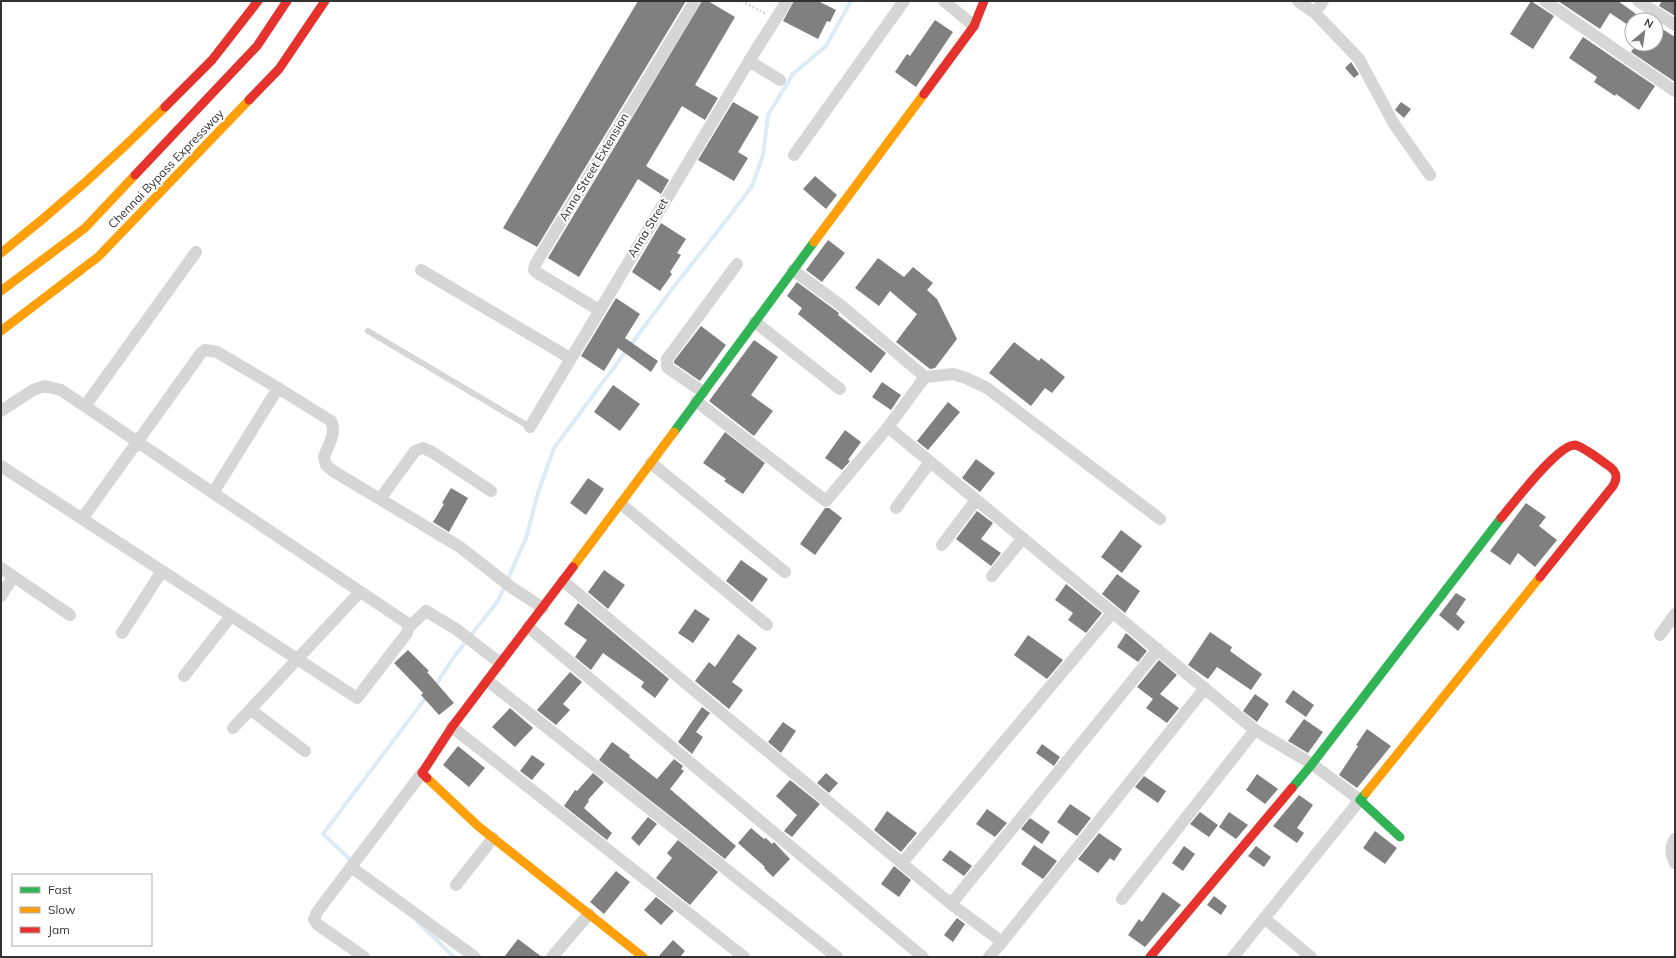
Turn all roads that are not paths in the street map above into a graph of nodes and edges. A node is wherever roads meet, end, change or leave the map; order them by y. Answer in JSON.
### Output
{"nodes":[{"id":1,"x":258,"y":1,"type":"edge"},
{"id":2,"x":287,"y":1,"type":"edge"},
{"id":3,"x":325,"y":1,"type":"edge"},
{"id":4,"x":695,"y":1,"type":"edge"},
{"id":5,"x":787,"y":1,"type":"edge"},
{"id":6,"x":904,"y":1,"type":"edge"},
{"id":7,"x":944,"y":1,"type":"edge"},
{"id":8,"x":984,"y":1,"type":"edge"},
{"id":9,"x":1298,"y":1,"type":"edge"},
{"id":10,"x":1323,"y":1,"type":"edge"},
{"id":11,"x":1545,"y":1,"type":"edge"},
{"id":12,"x":1638,"y":1,"type":"edge"},
{"id":13,"x":1315,"y":13,"type":"junction"},
{"id":14,"x":1675,"y":25,"type":"edge"},
{"id":15,"x":974,"y":26,"type":"junction"},
{"id":16,"x":749,"y":61,"type":"junction"},
{"id":17,"x":780,"y":80,"type":"dead end"},
{"id":18,"x":1675,"y":91,"type":"edge"},
{"id":19,"x":794,"y":155,"type":"dead end"},
{"id":20,"x":1430,"y":175,"type":"dead end"},
{"id":21,"x":196,"y":252,"type":"dead end"},
{"id":22,"x":1,"y":253,"type":"edge"},
{"id":23,"x":737,"y":264,"type":"dead end"},
{"id":24,"x":421,"y":270,"type":"dead end"},
{"id":25,"x":793,"y":270,"type":"junction"},
{"id":26,"x":1,"y":291,"type":"edge"},
{"id":27,"x":599,"y":310,"type":"junction"},
{"id":28,"x":755,"y":322,"type":"junction"},
{"id":29,"x":1,"y":331,"type":"edge"},
{"id":30,"x":368,"y":331,"type":"dead end"},
{"id":31,"x":570,"y":358,"type":"junction"},
{"id":32,"x":925,"y":377,"type":"junction"},
{"id":33,"x":278,"y":388,"type":"junction"},
{"id":34,"x":840,"y":389,"type":"dead end"},
{"id":35,"x":700,"y":396,"type":"junction"},
{"id":36,"x":85,"y":406,"type":"junction"},
{"id":37,"x":1,"y":411,"type":"edge"},
{"id":38,"x":530,"y":427,"type":"joint"},
{"id":39,"x":888,"y":427,"type":"junction"},
{"id":40,"x":138,"y":442,"type":"junction"},
{"id":41,"x":930,"y":462,"type":"junction"},
{"id":42,"x":651,"y":463,"type":"junction"},
{"id":43,"x":1,"y":466,"type":"edge"},
{"id":44,"x":491,"y":491,"type":"dead end"},
{"id":45,"x":213,"y":492,"type":"junction"},
{"id":46,"x":380,"y":499,"type":"junction"},
{"id":47,"x":976,"y":500,"type":"junction"},
{"id":48,"x":621,"y":504,"type":"junction"},
{"id":49,"x":896,"y":508,"type":"dead end"},
{"id":50,"x":82,"y":519,"type":"junction"},
{"id":51,"x":1160,"y":520,"type":"dead end"},
{"id":52,"x":1023,"y":538,"type":"junction"},
{"id":53,"x":942,"y":545,"type":"dead end"},
{"id":54,"x":1,"y":568,"type":"edge"},
{"id":55,"x":162,"y":571,"type":"junction"},
{"id":56,"x":785,"y":572,"type":"dead end"},
{"id":57,"x":13,"y":576,"type":"junction"},
{"id":58,"x":992,"y":576,"type":"dead end"},
{"id":59,"x":563,"y":581,"type":"junction"},
{"id":60,"x":360,"y":592,"type":"junction"},
{"id":61,"x":1,"y":596,"type":"edge"},
{"id":62,"x":542,"y":608,"type":"junction"},
{"id":63,"x":1113,"y":612,"type":"junction"},
{"id":64,"x":1675,"y":614,"type":"edge"},
{"id":65,"x":70,"y":615,"type":"dead end"},
{"id":66,"x":231,"y":616,"type":"junction"},
{"id":67,"x":767,"y":625,"type":"dead end"},
{"id":68,"x":528,"y":627,"type":"junction"},
{"id":69,"x":408,"y":628,"type":"junction"},
{"id":70,"x":122,"y":633,"type":"dead end"},
{"id":71,"x":1660,"y":635,"type":"dead end"},
{"id":72,"x":1158,"y":649,"type":"junction"},
{"id":73,"x":298,"y":660,"type":"junction"},
{"id":74,"x":500,"y":663,"type":"junction"},
{"id":75,"x":184,"y":676,"type":"dead end"},
{"id":76,"x":488,"y":680,"type":"junction"},
{"id":77,"x":1205,"y":688,"type":"junction"},
{"id":78,"x":251,"y":710,"type":"junction"},
{"id":79,"x":452,"y":727,"type":"junction"},
{"id":80,"x":233,"y":728,"type":"dead end"},
{"id":81,"x":1255,"y":730,"type":"junction"},
{"id":82,"x":305,"y":751,"type":"dead end"},
{"id":83,"x":1312,"y":764,"type":"junction"},
{"id":84,"x":422,"y":773,"type":"junction"},
{"id":85,"x":1360,"y":800,"type":"junction"},
{"id":86,"x":1400,"y":837,"type":"dead end"},
{"id":87,"x":493,"y":838,"type":"junction"},
{"id":88,"x":1675,"y":839,"type":"edge"},
{"id":89,"x":902,"y":863,"type":"junction"},
{"id":90,"x":1675,"y":863,"type":"edge"},
{"id":91,"x":351,"y":867,"type":"junction"},
{"id":92,"x":456,"y":885,"type":"dead end"},
{"id":93,"x":1122,"y":898,"type":"dead end"},
{"id":94,"x":951,"y":904,"type":"junction"},
{"id":95,"x":590,"y":914,"type":"junction"},
{"id":96,"x":1264,"y":918,"type":"junction"},
{"id":97,"x":1002,"y":942,"type":"junction"},
{"id":98,"x":629,"y":953,"type":"edge"},
{"id":99,"x":364,"y":957,"type":"edge"},
{"id":100,"x":475,"y":957,"type":"edge"},
{"id":101,"x":552,"y":957,"type":"edge"},
{"id":102,"x":643,"y":957,"type":"edge"},
{"id":103,"x":744,"y":957,"type":"edge"},
{"id":104,"x":837,"y":957,"type":"edge"},
{"id":105,"x":922,"y":957,"type":"edge"},
{"id":106,"x":989,"y":957,"type":"edge"},
{"id":107,"x":1150,"y":957,"type":"edge"},
{"id":108,"x":1233,"y":957,"type":"edge"},
{"id":109,"x":1311,"y":957,"type":"edge"}],
"edges":[{"from":1,"to":22,"type":"main road"},
{"from":2,"to":26,"type":"main road","name":"Chennai Bypass Expressway"},
{"from":3,"to":29,"type":"main road","name":"Chennai Bypass Expressway"},
{"from":4,"to":27,"type":"street","name":"Anna Street Extension"},
{"from":5,"to":16,"type":"street","name":"Anna Street"},
{"from":6,"to":19,"type":"street"},
{"from":7,"to":15,"type":"street"},
{"from":8,"to":15,"type":"main road"},
{"from":9,"to":13,"type":"street"},
{"from":10,"to":13,"type":"street"},
{"from":11,"to":18,"type":"street"},
{"from":12,"to":14,"type":"street"},
{"from":13,"to":20,"type":"street"},
{"from":15,"to":25,"type":"main road"},
{"from":16,"to":17,"type":"street"},
{"from":16,"to":27,"type":"street","name":"Anna Street"},
{"from":21,"to":36,"type":"street"},
{"from":23,"to":35,"type":"street"},
{"from":24,"to":31,"type":"street"},
{"from":25,"to":28,"type":"main road"},
{"from":25,"to":32,"type":"street"},
{"from":27,"to":31,"type":"street","name":"Anna Street"},
{"from":28,"to":34,"type":"street"},
{"from":28,"to":35,"type":"main road"},
{"from":30,"to":38,"type":"lane"},
{"from":31,"to":38,"type":"street","name":"Anna Street"},
{"from":32,"to":39,"type":"street"},
{"from":32,"to":51,"type":"street"},
{"from":33,"to":40,"type":"street"},
{"from":33,"to":45,"type":"street"},
{"from":33,"to":46,"type":"street"},
{"from":35,"to":39,"type":"street"},
{"from":35,"to":42,"type":"main road"},
{"from":36,"to":37,"type":"street"},
{"from":36,"to":40,"type":"street"},
{"from":39,"to":41,"type":"street"},
{"from":40,"to":45,"type":"street"},
{"from":40,"to":50,"type":"street"},
{"from":41,"to":47,"type":"street"},
{"from":41,"to":49,"type":"street"},
{"from":42,"to":48,"type":"main road"},
{"from":42,"to":56,"type":"street"},
{"from":43,"to":50,"type":"street"},
{"from":44,"to":46,"type":"street"},
{"from":45,"to":60,"type":"street"},
{"from":46,"to":62,"type":"street"},
{"from":47,"to":52,"type":"street"},
{"from":47,"to":53,"type":"street"},
{"from":48,"to":59,"type":"main road"},
{"from":48,"to":67,"type":"street"},
{"from":50,"to":55,"type":"street"},
{"from":52,"to":58,"type":"street"},
{"from":52,"to":63,"type":"street"},
{"from":54,"to":57,"type":"street"},
{"from":55,"to":66,"type":"street"},
{"from":55,"to":70,"type":"street"},
{"from":57,"to":61,"type":"street"},
{"from":57,"to":65,"type":"street"},
{"from":59,"to":62,"type":"main road"},
{"from":59,"to":89,"type":"street"},
{"from":60,"to":69,"type":"street"},
{"from":60,"to":73,"type":"street"},
{"from":62,"to":68,"type":"main road"},
{"from":63,"to":72,"type":"street"},
{"from":63,"to":89,"type":"street"},
{"from":64,"to":71,"type":"street"},
{"from":66,"to":73,"type":"street"},
{"from":66,"to":75,"type":"street"},
{"from":68,"to":74,"type":"main road"},
{"from":68,"to":105,"type":"street"},
{"from":69,"to":73,"type":"street"},
{"from":69,"to":74,"type":"street"},
{"from":72,"to":77,"type":"street"},
{"from":72,"to":94,"type":"street"},
{"from":73,"to":78,"type":"street"},
{"from":74,"to":76,"type":"main road"},
{"from":76,"to":79,"type":"main road"},
{"from":76,"to":104,"type":"street"},
{"from":77,"to":81,"type":"street"},
{"from":77,"to":97,"type":"street"},
{"from":78,"to":80,"type":"street"},
{"from":78,"to":82,"type":"street"},
{"from":79,"to":84,"type":"main road"},
{"from":79,"to":103,"type":"street"},
{"from":81,"to":83,"type":"street"},
{"from":81,"to":93,"type":"street"},
{"from":83,"to":85,"type":"street"},
{"from":83,"to":85,"type":"main road"},
{"from":83,"to":107,"type":"main road"},
{"from":84,"to":87,"type":"main road"},
{"from":84,"to":91,"type":"street"},
{"from":85,"to":86,"type":"main road"},
{"from":85,"to":96,"type":"street"},
{"from":87,"to":92,"type":"street"},
{"from":87,"to":95,"type":"main road"},
{"from":88,"to":90,"type":"street"},
{"from":89,"to":94,"type":"street"},
{"from":91,"to":99,"type":"street"},
{"from":91,"to":100,"type":"street"},
{"from":94,"to":97,"type":"street"},
{"from":95,"to":98,"type":"main road"},
{"from":95,"to":101,"type":"street"},
{"from":96,"to":108,"type":"street"},
{"from":96,"to":109,"type":"street"},
{"from":97,"to":106,"type":"street"},
{"from":98,"to":102,"type":"main road"}]}
